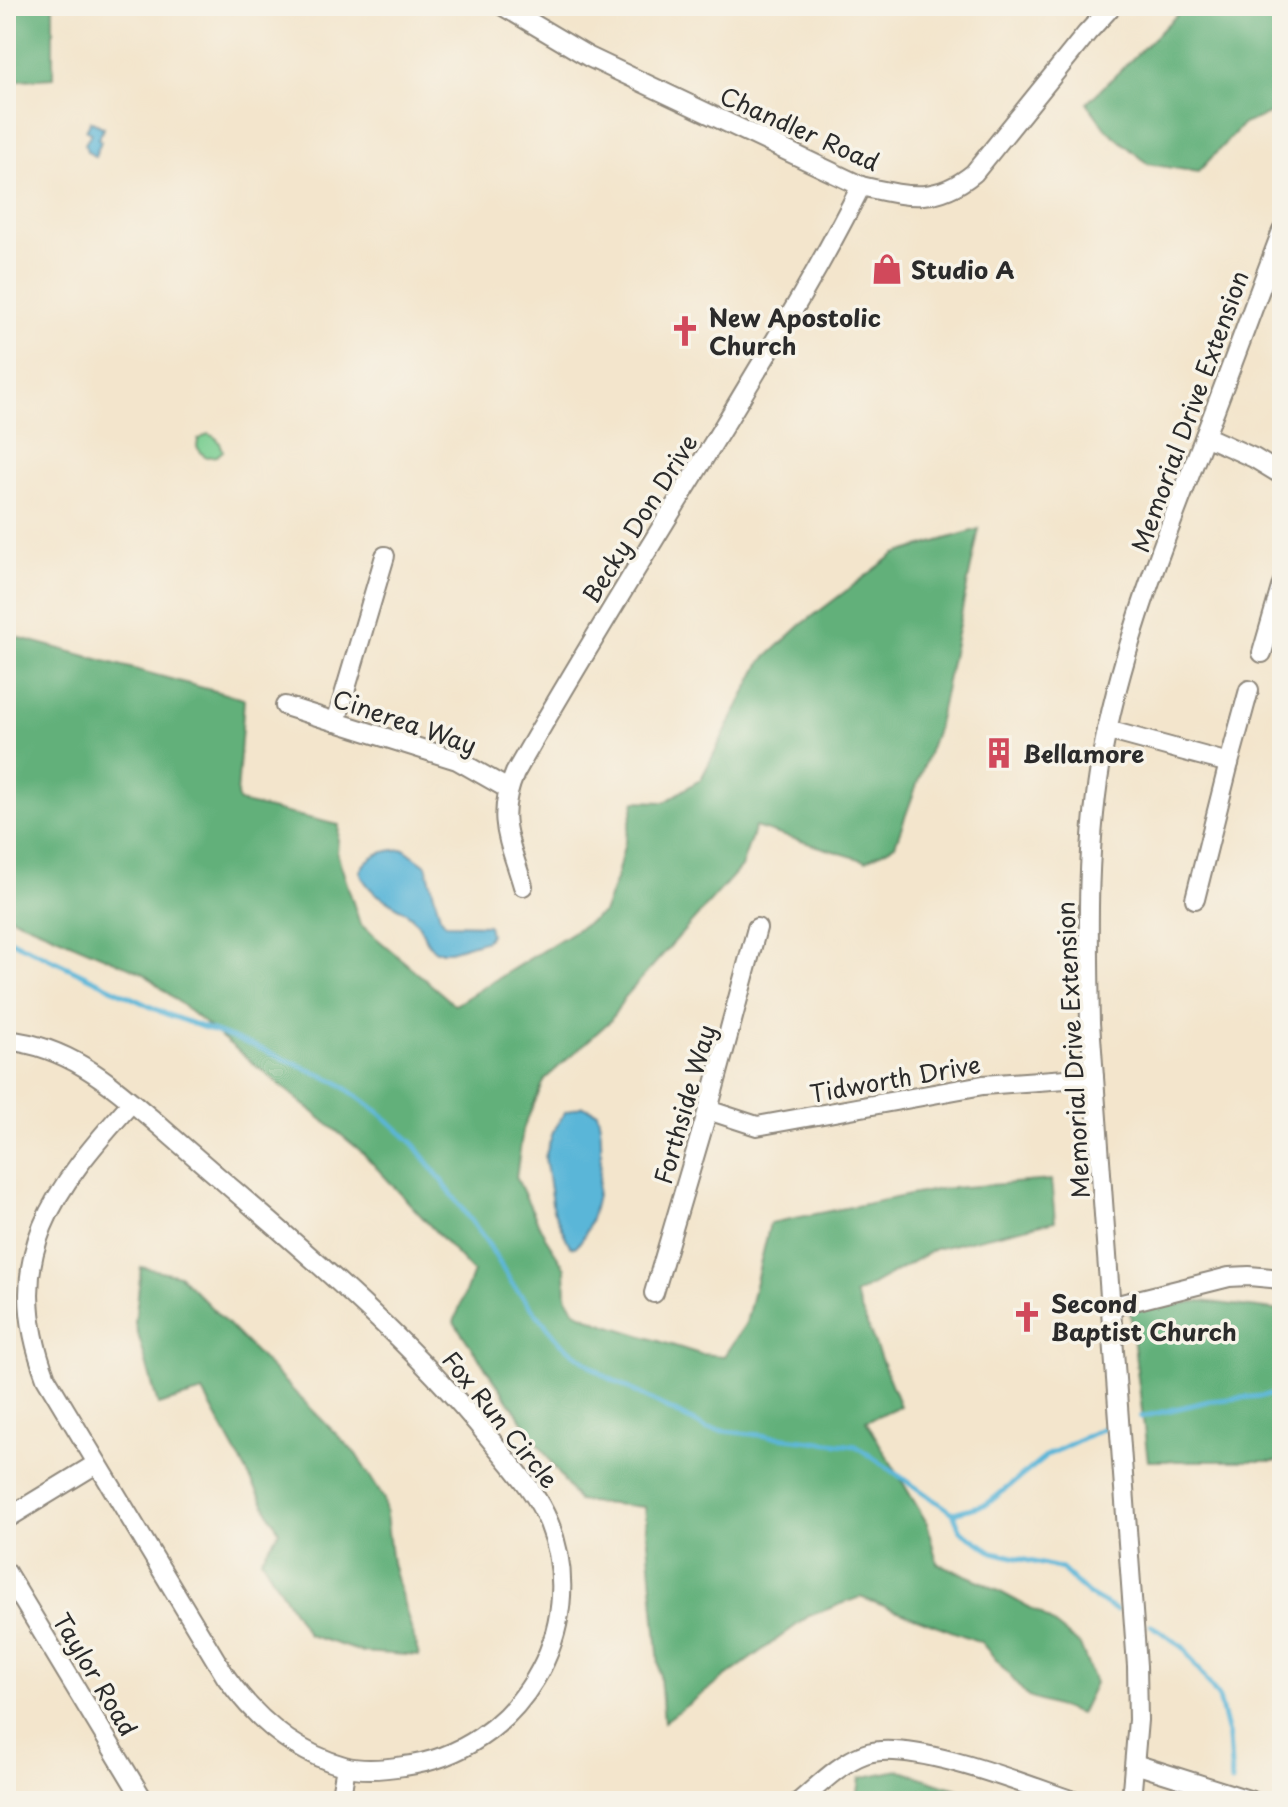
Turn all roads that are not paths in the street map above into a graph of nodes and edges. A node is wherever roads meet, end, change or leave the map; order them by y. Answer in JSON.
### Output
{"nodes":[{"id":1,"x":503,"y":6,"type":"edge"},
{"id":2,"x":1112,"y":6,"type":"edge"},
{"id":3,"x":861,"y":186,"type":"junction"},
{"id":4,"x":1282,"y":231,"type":"edge"},
{"id":5,"x":1205,"y":436,"type":"junction"},
{"id":6,"x":1282,"y":475,"type":"edge"},
{"id":7,"x":385,"y":556,"type":"dead end"},
{"id":8,"x":1282,"y":584,"type":"edge"},
{"id":9,"x":1262,"y":653,"type":"dead end"},
{"id":10,"x":1249,"y":690,"type":"dead end"},
{"id":11,"x":285,"y":706,"type":"dead end"},
{"id":12,"x":336,"y":722,"type":"junction"},
{"id":13,"x":1107,"y":730,"type":"junction"},
{"id":14,"x":1229,"y":763,"type":"junction"},
{"id":15,"x":508,"y":789,"type":"junction"},
{"id":16,"x":523,"y":886,"type":"dead end"},
{"id":17,"x":1195,"y":899,"type":"dead end"},
{"id":18,"x":757,"y":928,"type":"dead end"},
{"id":19,"x":6,"y":1040,"type":"edge"},
{"id":20,"x":1094,"y":1077,"type":"junction"},
{"id":21,"x":132,"y":1102,"type":"junction"},
{"id":22,"x":708,"y":1110,"type":"junction"},
{"id":23,"x":1282,"y":1279,"type":"edge"},
{"id":24,"x":654,"y":1293,"type":"dead end"},
{"id":25,"x":1110,"y":1307,"type":"junction"},
{"id":26,"x":96,"y":1464,"type":"junction"},
{"id":27,"x":6,"y":1519,"type":"edge"},
{"id":28,"x":6,"y":1572,"type":"edge"},
{"id":29,"x":1135,"y":1764,"type":"junction"},
{"id":30,"x":346,"y":1767,"type":"junction"},
{"id":31,"x":144,"y":1801,"type":"edge"},
{"id":32,"x":340,"y":1801,"type":"edge"},
{"id":33,"x":800,"y":1801,"type":"edge"},
{"id":34,"x":1073,"y":1801,"type":"edge"},
{"id":35,"x":1131,"y":1801,"type":"edge"},
{"id":36,"x":1252,"y":1801,"type":"edge"}],
"edges":[{"from":1,"to":3,"type":"street","name":"Chandler Road"},
{"from":2,"to":3,"type":"street","name":"Chandler Road"},
{"from":3,"to":15,"type":"street","name":"Becky Don Drive"},
{"from":4,"to":5,"type":"street","name":"Memorial Drive Extension"},
{"from":5,"to":6,"type":"street"},
{"from":5,"to":13,"type":"street","name":"Memorial Drive Extension"},
{"from":7,"to":12,"type":"street"},
{"from":8,"to":9,"type":"street"},
{"from":10,"to":14,"type":"street"},
{"from":11,"to":12,"type":"street","name":"Cinerea Way"},
{"from":12,"to":15,"type":"street","name":"Cinerea Way"},
{"from":13,"to":14,"type":"street"},
{"from":13,"to":20,"type":"street","name":"Memorial Drive Extension"},
{"from":14,"to":17,"type":"street"},
{"from":15,"to":16,"type":"street","name":"Becky Don Drive"},
{"from":18,"to":22,"type":"street","name":"Forthside Way"},
{"from":19,"to":21,"type":"street"},
{"from":20,"to":22,"type":"street","name":"Tidworth Drive"},
{"from":20,"to":25,"type":"street","name":"Memorial Drive Extension"},
{"from":21,"to":26,"type":"street","name":"Fox Run Circle"},
{"from":21,"to":30,"type":"street","name":"Fox Run Circle"},
{"from":22,"to":24,"type":"street","name":"Forthside Way"},
{"from":23,"to":25,"type":"street"},
{"from":25,"to":29,"type":"street","name":"Memorial Drive Extension"},
{"from":26,"to":27,"type":"street"},
{"from":26,"to":30,"type":"street","name":"Fox Run Circle"},
{"from":28,"to":31,"type":"street","name":"Taylor Road"},
{"from":29,"to":35,"type":"street","name":"Memorial Drive Extension"},
{"from":29,"to":36,"type":"street"},
{"from":30,"to":32,"type":"street"},
{"from":33,"to":34,"type":"street"}]}
